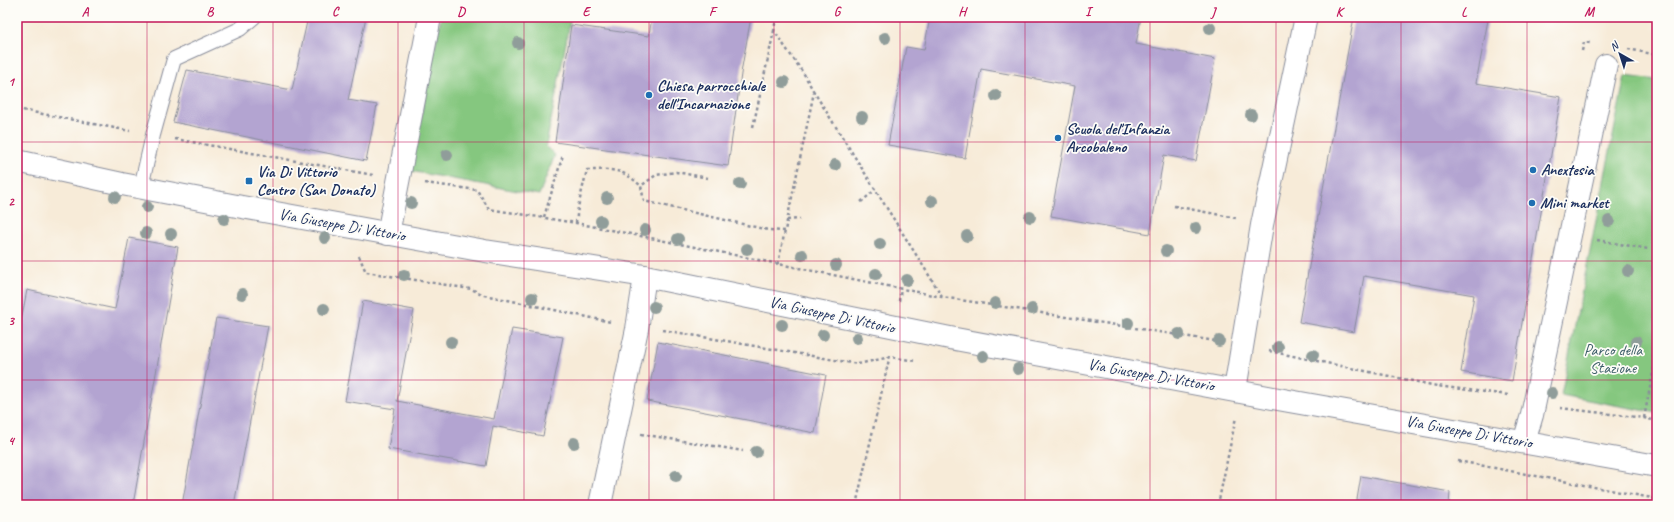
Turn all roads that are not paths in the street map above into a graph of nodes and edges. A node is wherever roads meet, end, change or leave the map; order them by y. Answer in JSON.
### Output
{"nodes":[{"id":1,"x":254,"y":17,"type":"edge"},
{"id":2,"x":430,"y":17,"type":"edge"},
{"id":3,"x":1306,"y":17,"type":"edge"},
{"id":4,"x":1606,"y":65,"type":"dead end"},
{"id":5,"x":17,"y":161,"type":"edge"},
{"id":6,"x":141,"y":187,"type":"junction"},
{"id":7,"x":388,"y":234,"type":"junction"},
{"id":8,"x":646,"y":276,"type":"junction"},
{"id":9,"x":1235,"y":390,"type":"junction"},
{"id":10,"x":1524,"y":442,"type":"junction"},
{"id":11,"x":1657,"y":466,"type":"edge"},
{"id":12,"x":600,"y":505,"type":"edge"}],
"edges":[{"from":1,"to":6,"type":"lane"},
{"from":2,"to":7,"type":"street"},
{"from":3,"to":9,"type":"street"},
{"from":4,"to":10,"type":"street"},
{"from":5,"to":6,"type":"street","name":"Via Giuseppe Di Vittorio"},
{"from":6,"to":7,"type":"street","name":"Via Giuseppe Di Vittorio"},
{"from":7,"to":8,"type":"street","name":"Via Giuseppe Di Vittorio"},
{"from":8,"to":9,"type":"street","name":"Via Giuseppe Di Vittorio"},
{"from":8,"to":12,"type":"street"},
{"from":9,"to":10,"type":"street","name":"Via Giuseppe Di Vittorio"},
{"from":10,"to":11,"type":"street","name":"Via Giuseppe Di Vittorio"}]}
